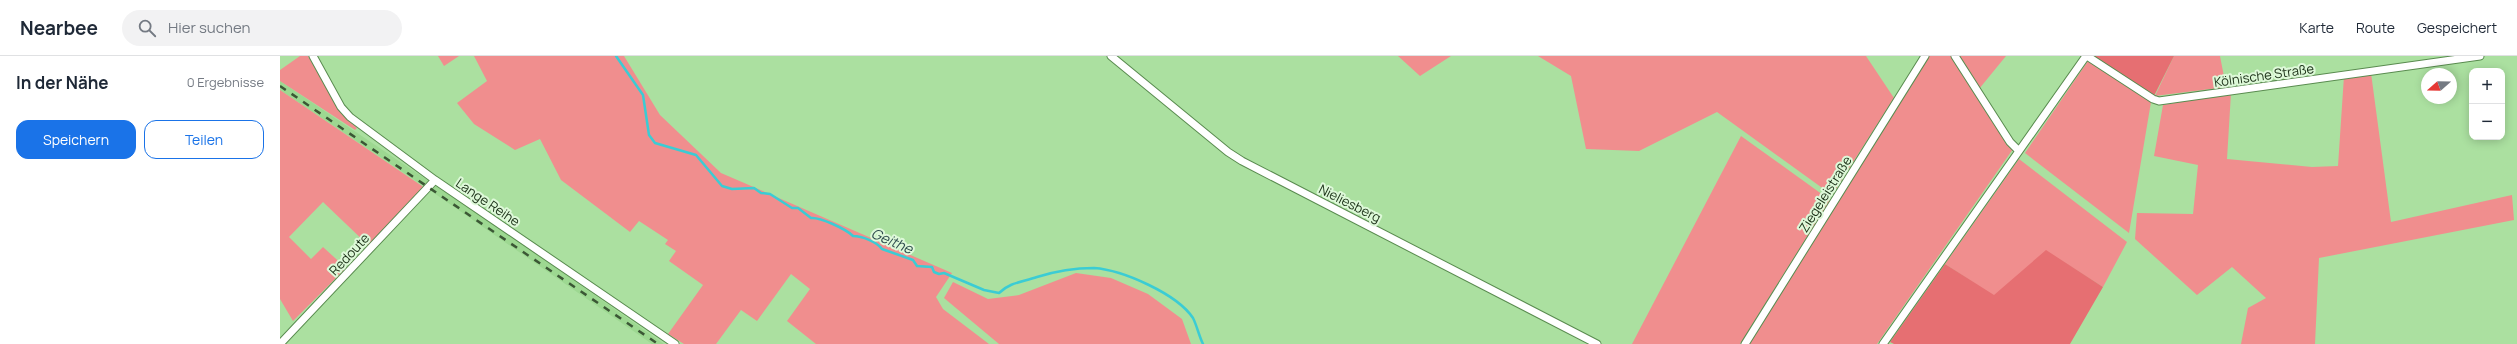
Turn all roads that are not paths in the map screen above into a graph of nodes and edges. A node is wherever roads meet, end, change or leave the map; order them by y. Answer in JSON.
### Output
{"nodes":[{"id":1,"x":313,"y":56,"type":"edge"},
{"id":2,"x":1111,"y":56,"type":"edge"},
{"id":3,"x":1925,"y":56,"type":"edge"},
{"id":4,"x":1955,"y":56,"type":"edge"},
{"id":5,"x":2087,"y":56,"type":"edge"},
{"id":6,"x":2480,"y":56,"type":"edge"},
{"id":7,"x":2019,"y":151,"type":"junction"},
{"id":8,"x":435,"y":180,"type":"junction"},
{"id":9,"x":280,"y":344,"type":"edge"},
{"id":10,"x":675,"y":344,"type":"edge"},
{"id":11,"x":1597,"y":344,"type":"edge"},
{"id":12,"x":1745,"y":344,"type":"edge"},
{"id":13,"x":1883,"y":344,"type":"edge"}],
"edges":[{"from":1,"to":8,"type":"street","name":"Lange Reihe"},
{"from":2,"to":11,"type":"street","name":"Nieliesberg"},
{"from":3,"to":12,"type":"street","name":"Ziegeleistraße"},
{"from":4,"to":7,"type":"street"},
{"from":5,"to":6,"type":"street","name":"Kölnische Straße"},
{"from":5,"to":7,"type":"street"},
{"from":7,"to":13,"type":"street"},
{"from":8,"to":9,"type":"street","name":"Redoute"},
{"from":8,"to":10,"type":"street","name":"Lange Reihe"}]}
